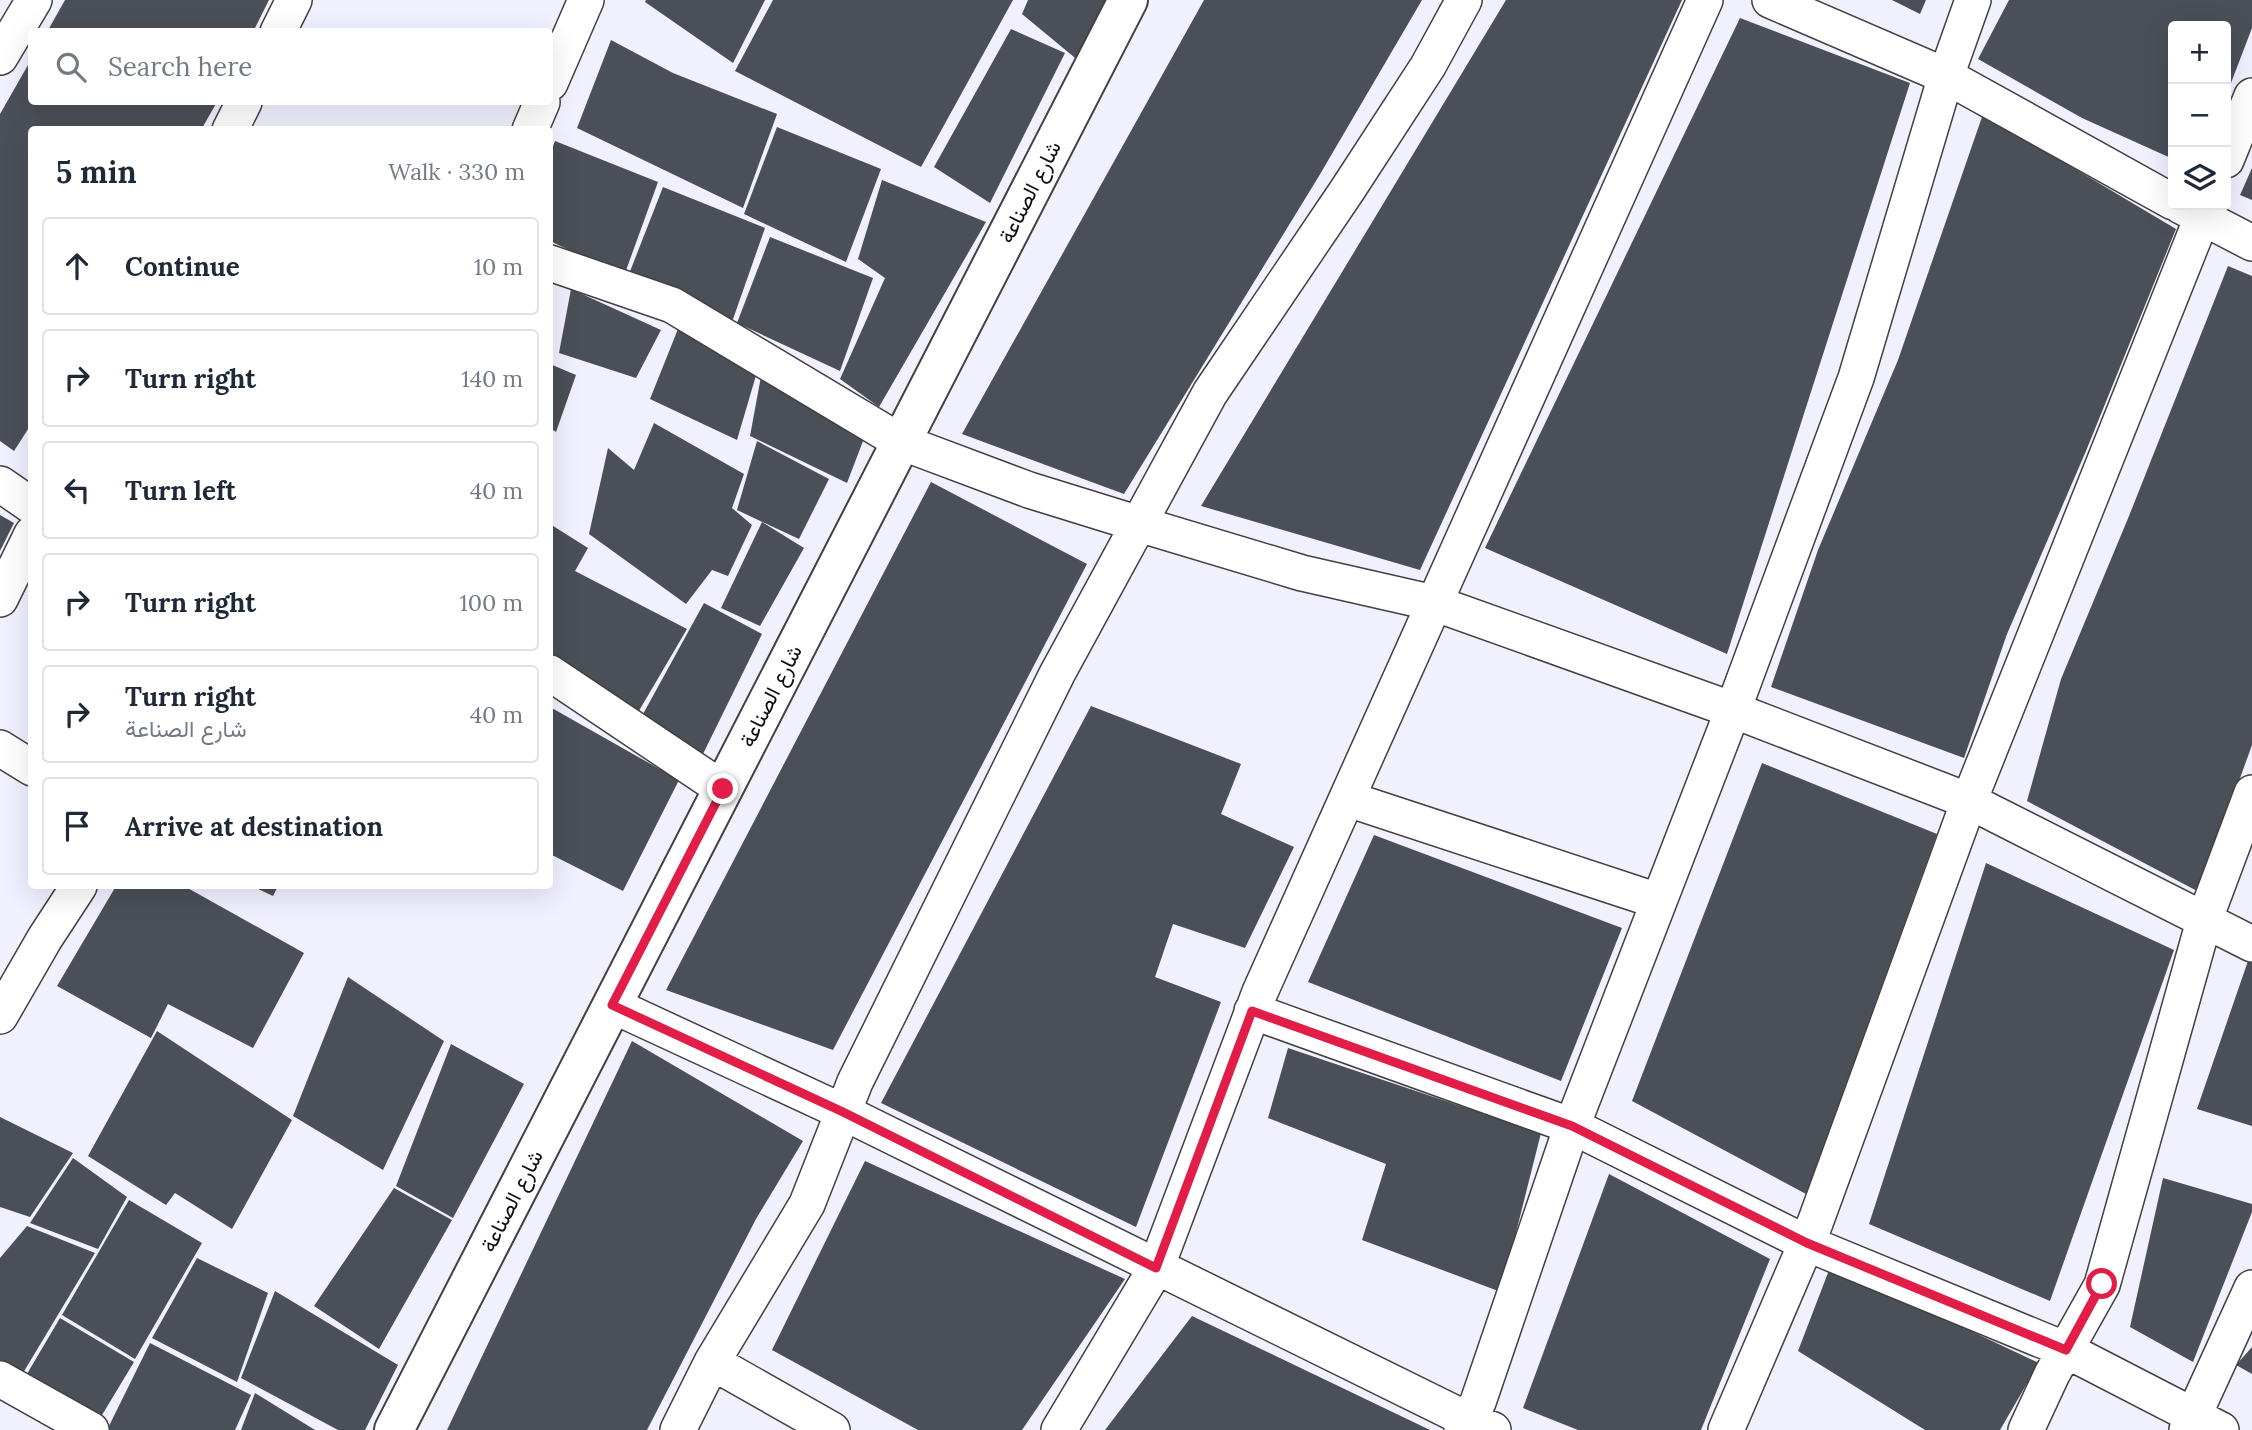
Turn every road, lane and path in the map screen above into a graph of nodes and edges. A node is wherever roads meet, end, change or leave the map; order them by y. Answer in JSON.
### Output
{"nodes":[{"id":1,"x":34,"y":0,"type":"edge"},
{"id":2,"x":294,"y":0,"type":"edge"},
{"id":3,"x":586,"y":0,"type":"edge"},
{"id":4,"x":1128,"y":0,"type":"edge"},
{"id":5,"x":1464,"y":0,"type":"edge"},
{"id":6,"x":1706,"y":0,"type":"edge"},
{"id":7,"x":1770,"y":0,"type":"edge"},
{"id":8,"x":1973,"y":0,"type":"edge"},
{"id":9,"x":280,"y":28,"type":"edge"},
{"id":10,"x":0,"y":57,"type":"edge"},
{"id":11,"x":553,"y":76,"type":"edge"},
{"id":12,"x":1946,"y":76,"type":"junction"},
{"id":13,"x":2252,"y":96,"type":"edge"},
{"id":14,"x":242,"y":105,"type":"edge"},
{"id":15,"x":541,"y":105,"type":"edge"},
{"id":16,"x":232,"y":126,"type":"edge"},
{"id":17,"x":532,"y":126,"type":"edge"},
{"id":18,"x":2231,"y":148,"type":"edge"},
{"id":19,"x":2168,"y":196,"type":"edge"},
{"id":20,"x":2189,"y":210,"type":"edge"},
{"id":21,"x":2194,"y":210,"type":"edge"},
{"id":22,"x":2252,"y":243,"type":"edge"},
{"id":23,"x":553,"y":264,"type":"edge"},
{"id":24,"x":901,"y":442,"type":"junction"},
{"id":25,"x":0,"y":484,"type":"edge"},
{"id":26,"x":28,"y":503,"type":"edge"},
{"id":27,"x":1139,"y":524,"type":"junction"},
{"id":28,"x":28,"y":542,"type":"edge"},
{"id":29,"x":0,"y":599,"type":"edge"},
{"id":30,"x":1434,"y":603,"type":"junction"},
{"id":31,"x":553,"y":675,"type":"edge"},
{"id":32,"x":1733,"y":710,"type":"junction"},
{"id":33,"x":0,"y":748,"type":"edge"},
{"id":34,"x":28,"y":766,"type":"edge"},
{"id":35,"x":723,"y":789,"type":"junction"},
{"id":36,"x":2252,"y":793,"type":"edge"},
{"id":37,"x":1348,"y":799,"type":"junction"},
{"id":38,"x":1969,"y":801,"type":"junction"},
{"id":39,"x":77,"y":889,"type":"edge"},
{"id":40,"x":1658,"y":901,"type":"junction"},
{"id":41,"x":2204,"y":921,"type":"junction"},
{"id":42,"x":2252,"y":944,"type":"edge"},
{"id":43,"x":612,"y":1005,"type":"junction"},
{"id":44,"x":1252,"y":1011,"type":"junction"},
{"id":45,"x":0,"y":1016,"type":"edge"},
{"id":46,"x":843,"y":1112,"type":"junction"},
{"id":47,"x":1572,"y":1126,"type":"junction"},
{"id":48,"x":1807,"y":1243,"type":"junction"},
{"id":49,"x":1156,"y":1268,"type":"junction"},
{"id":50,"x":2252,"y":1288,"type":"edge"},
{"id":51,"x":2066,"y":1350,"type":"junction"},
{"id":52,"x":712,"y":1362,"type":"junction"},
{"id":53,"x":0,"y":1378,"type":"edge"},
{"id":54,"x":2201,"y":1425,"type":"edge"},
{"id":55,"x":1474,"y":1427,"type":"edge"},
{"id":56,"x":91,"y":1430,"type":"edge"},
{"id":57,"x":394,"y":1430,"type":"edge"},
{"id":58,"x":678,"y":1430,"type":"edge"},
{"id":59,"x":832,"y":1430,"type":"edge"},
{"id":60,"x":1059,"y":1430,"type":"edge"},
{"id":61,"x":1726,"y":1430,"type":"edge"},
{"id":62,"x":2026,"y":1430,"type":"edge"}],
"edges":[{"from":1,"to":10,"type":"street"},
{"from":2,"to":9,"type":"street"},
{"from":3,"to":11,"type":"street"},
{"from":4,"to":24,"type":"street","name":"شارع الصناعة"},
{"from":5,"to":27,"type":"street"},
{"from":6,"to":30,"type":"street"},
{"from":7,"to":12,"type":"street"},
{"from":8,"to":12,"type":"street"},
{"from":12,"to":19,"type":"street"},
{"from":12,"to":32,"type":"street"},
{"from":13,"to":18,"type":"street"},
{"from":14,"to":16,"type":"street"},
{"from":15,"to":17,"type":"street"},
{"from":20,"to":38,"type":"street"},
{"from":21,"to":22,"type":"street"},
{"from":23,"to":24,"type":"street"},
{"from":24,"to":27,"type":"street"},
{"from":24,"to":35,"type":"street","name":"شارع الصناعة"},
{"from":25,"to":26,"type":"street"},
{"from":27,"to":30,"type":"street"},
{"from":27,"to":46,"type":"street"},
{"from":28,"to":29,"type":"street"},
{"from":30,"to":32,"type":"street"},
{"from":30,"to":37,"type":"street"},
{"from":31,"to":35,"type":"street"},
{"from":32,"to":38,"type":"street"},
{"from":32,"to":40,"type":"street"},
{"from":33,"to":34,"type":"street"},
{"from":35,"to":43,"type":"street","name":"شارع الصناعة"},
{"from":36,"to":41,"type":"street"},
{"from":37,"to":40,"type":"street"},
{"from":37,"to":44,"type":"street"},
{"from":38,"to":41,"type":"street"},
{"from":38,"to":48,"type":"street"},
{"from":39,"to":45,"type":"street"},
{"from":40,"to":47,"type":"street"},
{"from":41,"to":42,"type":"street"},
{"from":41,"to":51,"type":"street"},
{"from":43,"to":46,"type":"street"},
{"from":43,"to":57,"type":"street","name":"شارع الصناعة"},
{"from":44,"to":47,"type":"street"},
{"from":44,"to":49,"type":"street"},
{"from":46,"to":49,"type":"street"},
{"from":46,"to":52,"type":"street"},
{"from":47,"to":48,"type":"street"},
{"from":47,"to":55,"type":"street"},
{"from":48,"to":51,"type":"street"},
{"from":48,"to":61,"type":"street"},
{"from":49,"to":55,"type":"street"},
{"from":49,"to":60,"type":"street"},
{"from":50,"to":54,"type":"street"},
{"from":51,"to":54,"type":"street"},
{"from":51,"to":62,"type":"street"},
{"from":52,"to":58,"type":"street"},
{"from":52,"to":59,"type":"street"},
{"from":53,"to":56,"type":"street"}]}
